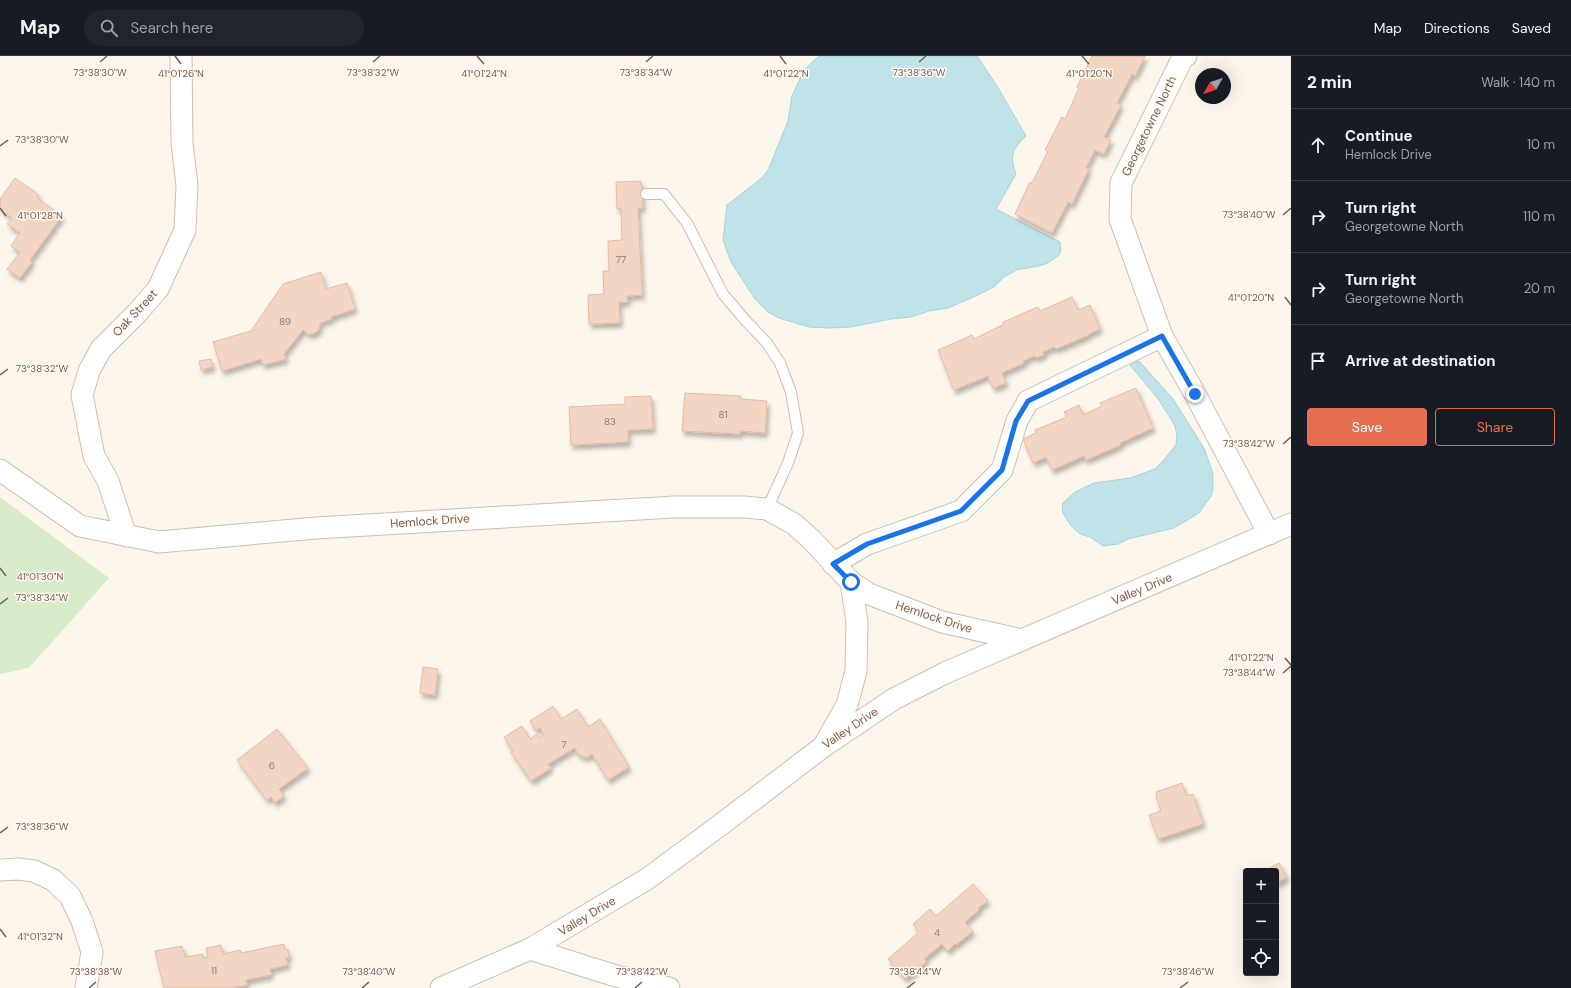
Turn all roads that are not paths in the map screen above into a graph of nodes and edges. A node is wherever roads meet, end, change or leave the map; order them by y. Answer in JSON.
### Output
{"nodes":[{"id":1,"x":181,"y":56,"type":"edge"},
{"id":2,"x":1186,"y":56,"type":"edge"},
{"id":3,"x":646,"y":194,"type":"dead end"},
{"id":4,"x":1162,"y":336,"type":"junction"},
{"id":5,"x":0,"y":470,"type":"edge"},
{"id":6,"x":767,"y":509,"type":"junction"},
{"id":7,"x":1291,"y":524,"type":"edge"},
{"id":8,"x":1270,"y":534,"type":"junction"},
{"id":9,"x":126,"y":536,"type":"junction"},
{"id":10,"x":833,"y":564,"type":"junction"},
{"id":11,"x":851,"y":582,"type":"junction"},
{"id":12,"x":1022,"y":640,"type":"junction"},
{"id":13,"x":824,"y":746,"type":"junction"},
{"id":14,"x":0,"y":870,"type":"edge"},
{"id":15,"x":530,"y":949,"type":"junction"},
{"id":16,"x":86,"y":988,"type":"edge"},
{"id":17,"x":441,"y":988,"type":"edge"},
{"id":18,"x":669,"y":988,"type":"edge"}],
"edges":[{"from":1,"to":9,"type":"street","name":"Oak Street"},
{"from":2,"to":4,"type":"street","name":"Georgetowne North"},
{"from":3,"to":6,"type":"lane"},
{"from":4,"to":8,"type":"street","name":"Georgetowne North"},
{"from":4,"to":10,"type":"street"},
{"from":5,"to":9,"type":"street","name":"Hemlock Drive"},
{"from":6,"to":9,"type":"street","name":"Hemlock Drive"},
{"from":6,"to":10,"type":"street","name":"Hemlock Drive"},
{"from":7,"to":8,"type":"street","name":"Valley Drive"},
{"from":8,"to":12,"type":"street","name":"Valley Drive"},
{"from":10,"to":11,"type":"street","name":"Hemlock Drive"},
{"from":11,"to":12,"type":"street","name":"Hemlock Drive"},
{"from":11,"to":13,"type":"street"},
{"from":12,"to":13,"type":"street","name":"Valley Drive"},
{"from":13,"to":15,"type":"street","name":"Valley Drive"},
{"from":14,"to":16,"type":"street"},
{"from":15,"to":17,"type":"street","name":"Valley Drive"},
{"from":15,"to":18,"type":"street"}]}
